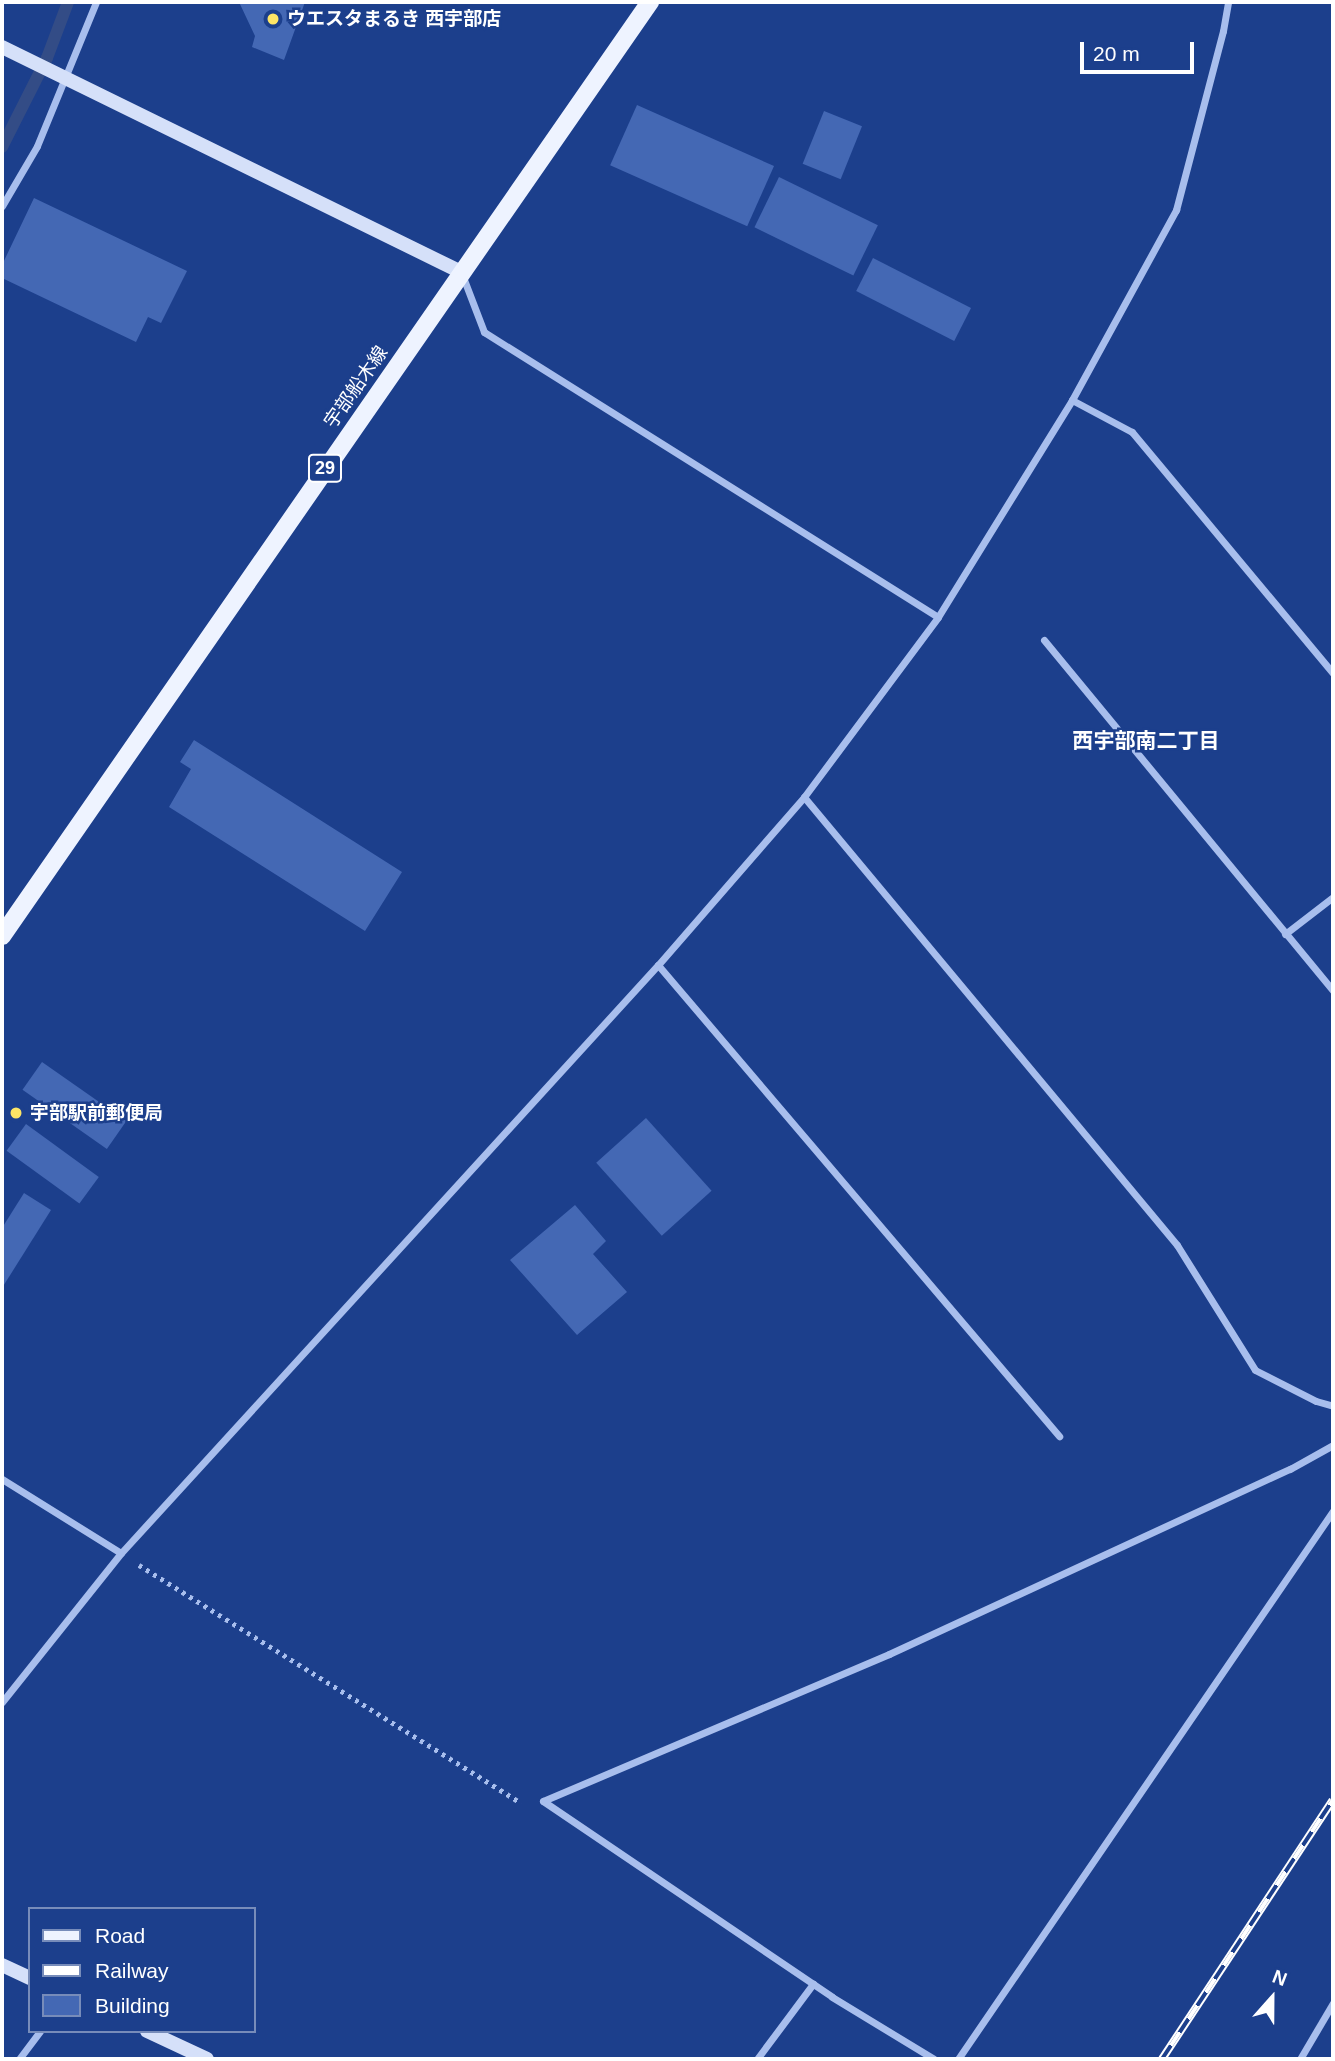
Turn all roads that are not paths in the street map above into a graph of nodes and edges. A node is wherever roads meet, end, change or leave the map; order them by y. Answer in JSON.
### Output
{"nodes":[{"id":1,"x":96,"y":2,"type":"edge"},
{"id":2,"x":650,"y":2,"type":"edge"},
{"id":3,"x":1227,"y":2,"type":"edge"},
{"id":4,"x":2,"y":47,"type":"edge"},
{"id":5,"x":65,"y":78,"type":"junction"},
{"id":6,"x":2,"y":206,"type":"edge"},
{"id":7,"x":461,"y":272,"type":"junction"},
{"id":8,"x":1072,"y":400,"type":"junction"},
{"id":9,"x":938,"y":617,"type":"junction"},
{"id":10,"x":1044,"y":640,"type":"dead end"},
{"id":11,"x":1333,"y":673,"type":"edge"},
{"id":12,"x":804,"y":797,"type":"junction"},
{"id":13,"x":1333,"y":897,"type":"edge"},
{"id":14,"x":1285,"y":934,"type":"junction"},
{"id":15,"x":2,"y":936,"type":"edge"},
{"id":16,"x":658,"y":965,"type":"junction"},
{"id":17,"x":1333,"y":991,"type":"edge"},
{"id":18,"x":1333,"y":1406,"type":"edge"},
{"id":19,"x":1059,"y":1436,"type":"dead end"},
{"id":20,"x":1333,"y":1445,"type":"edge"},
{"id":21,"x":2,"y":1479,"type":"edge"},
{"id":22,"x":1333,"y":1511,"type":"edge"},
{"id":23,"x":121,"y":1553,"type":"junction"},
{"id":24,"x":2,"y":1702,"type":"edge"},
{"id":25,"x":2,"y":1965,"type":"edge"},
{"id":26,"x":28,"y":1977,"type":"edge"},
{"id":27,"x":813,"y":1984,"type":"junction"},
{"id":28,"x":1333,"y":2003,"type":"edge"},
{"id":29,"x":38,"y":2033,"type":"edge"},
{"id":30,"x":149,"y":2033,"type":"edge"},
{"id":31,"x":184,"y":2055,"type":"edge"},
{"id":32,"x":19,"y":2059,"type":"edge"},
{"id":33,"x":207,"y":2059,"type":"edge"},
{"id":34,"x":757,"y":2059,"type":"edge"},
{"id":35,"x":934,"y":2059,"type":"edge"},
{"id":36,"x":958,"y":2059,"type":"edge"},
{"id":37,"x":1300,"y":2059,"type":"edge"}],
"edges":[{"from":1,"to":5,"type":"street"},
{"from":2,"to":7,"type":"main road","name":"宇部船木線","number":"29"},
{"from":3,"to":8,"type":"street"},
{"from":4,"to":5,"type":"street"},
{"from":5,"to":6,"type":"street"},
{"from":5,"to":7,"type":"street"},
{"from":7,"to":9,"type":"street"},
{"from":7,"to":15,"type":"main road","name":"宇部船木線","number":"29"},
{"from":8,"to":9,"type":"street"},
{"from":8,"to":11,"type":"street"},
{"from":9,"to":12,"type":"street"},
{"from":10,"to":14,"type":"street"},
{"from":12,"to":16,"type":"street"},
{"from":12,"to":18,"type":"street"},
{"from":13,"to":14,"type":"street"},
{"from":14,"to":17,"type":"street"},
{"from":16,"to":19,"type":"street"},
{"from":16,"to":23,"type":"street"},
{"from":20,"to":27,"type":"street"},
{"from":21,"to":23,"type":"street"},
{"from":22,"to":36,"type":"street"},
{"from":23,"to":24,"type":"street"},
{"from":25,"to":26,"type":"street"},
{"from":27,"to":34,"type":"street"},
{"from":27,"to":35,"type":"street"},
{"from":28,"to":37,"type":"street"},
{"from":29,"to":32,"type":"street"},
{"from":30,"to":31,"type":"street"},
{"from":31,"to":33,"type":"street"}]}
